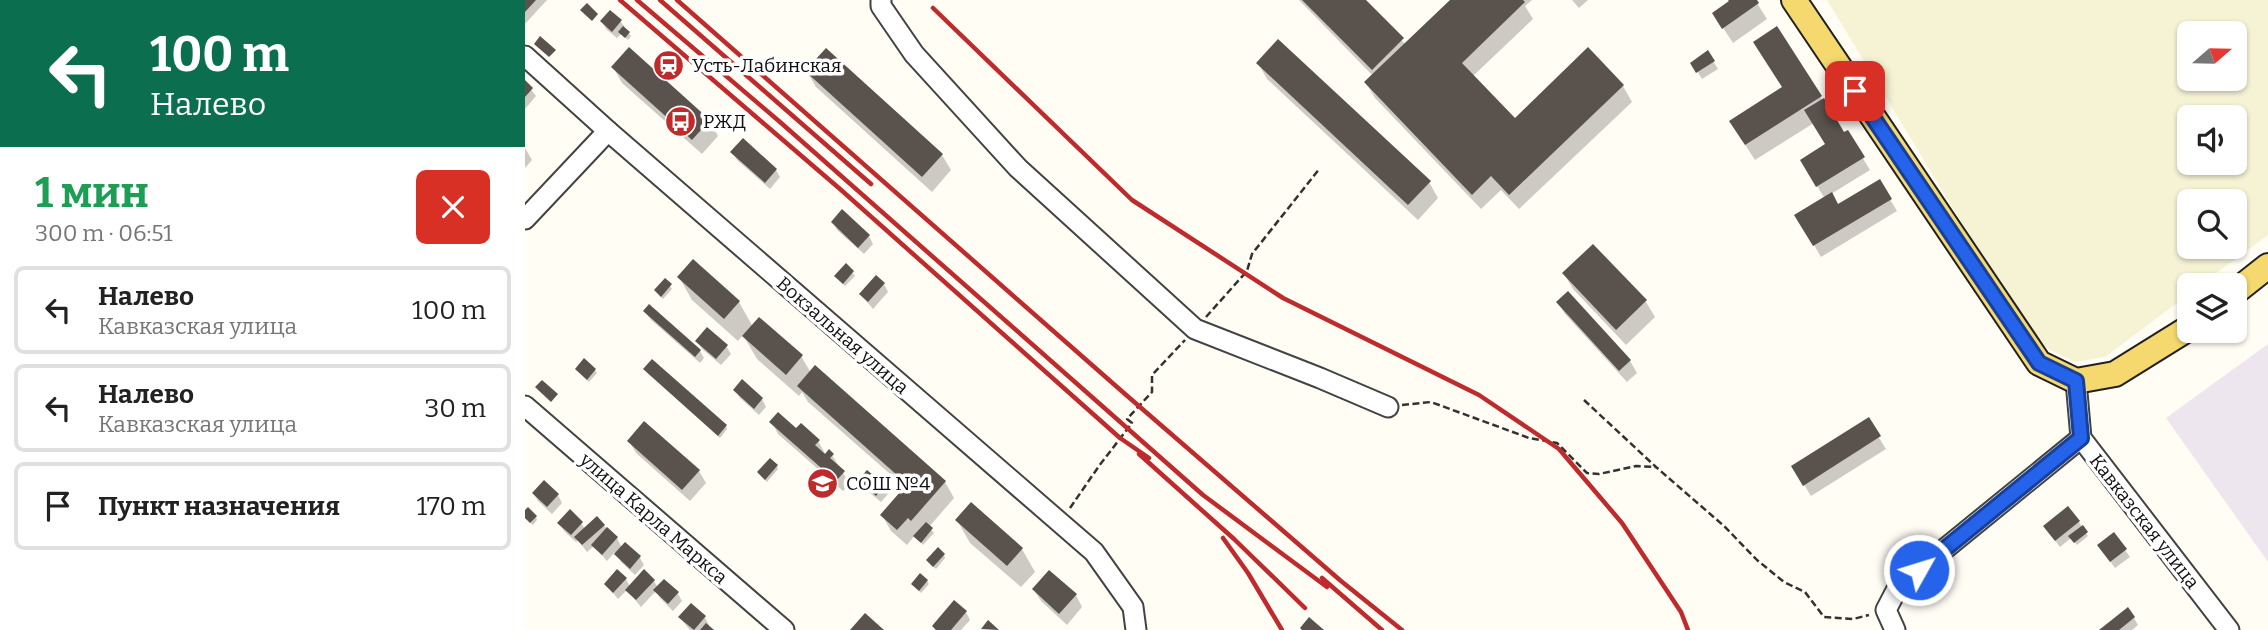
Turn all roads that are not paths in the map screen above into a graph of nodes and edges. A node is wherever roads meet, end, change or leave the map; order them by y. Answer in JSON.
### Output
{"nodes":[{"id":1,"x":881,"y":0,"type":"edge"},
{"id":2,"x":1794,"y":0,"type":"edge"},
{"id":3,"x":525,"y":56,"type":"edge"},
{"id":4,"x":608,"y":131,"type":"junction"},
{"id":5,"x":525,"y":219,"type":"edge"},
{"id":6,"x":2268,"y":266,"type":"edge"},
{"id":7,"x":2247,"y":283,"type":"edge"},
{"id":8,"x":2177,"y":335,"type":"edge"},
{"id":9,"x":2076,"y":381,"type":"junction"},
{"id":10,"x":525,"y":406,"type":"edge"},
{"id":11,"x":1388,"y":407,"type":"road end"},
{"id":12,"x":2081,"y":438,"type":"junction"},
{"id":13,"x":784,"y":630,"type":"edge"},
{"id":14,"x":1136,"y":630,"type":"edge"},
{"id":15,"x":1895,"y":630,"type":"edge"},
{"id":16,"x":2228,"y":630,"type":"edge"}],
"edges":[{"from":1,"to":11,"type":"street"},
{"from":2,"to":9,"type":"main road"},
{"from":3,"to":4,"type":"street","name":"Вокзальная улица"},
{"from":4,"to":5,"type":"street"},
{"from":4,"to":14,"type":"street","name":"Вокзальная улица"},
{"from":6,"to":7,"type":"main road"},
{"from":8,"to":9,"type":"main road"},
{"from":9,"to":12,"type":"street","name":"Кавказская улица"},
{"from":10,"to":13,"type":"street","name":"улица Карла Маркса"},
{"from":12,"to":15,"type":"street"},
{"from":12,"to":16,"type":"street","name":"Кавказская улица"}]}
